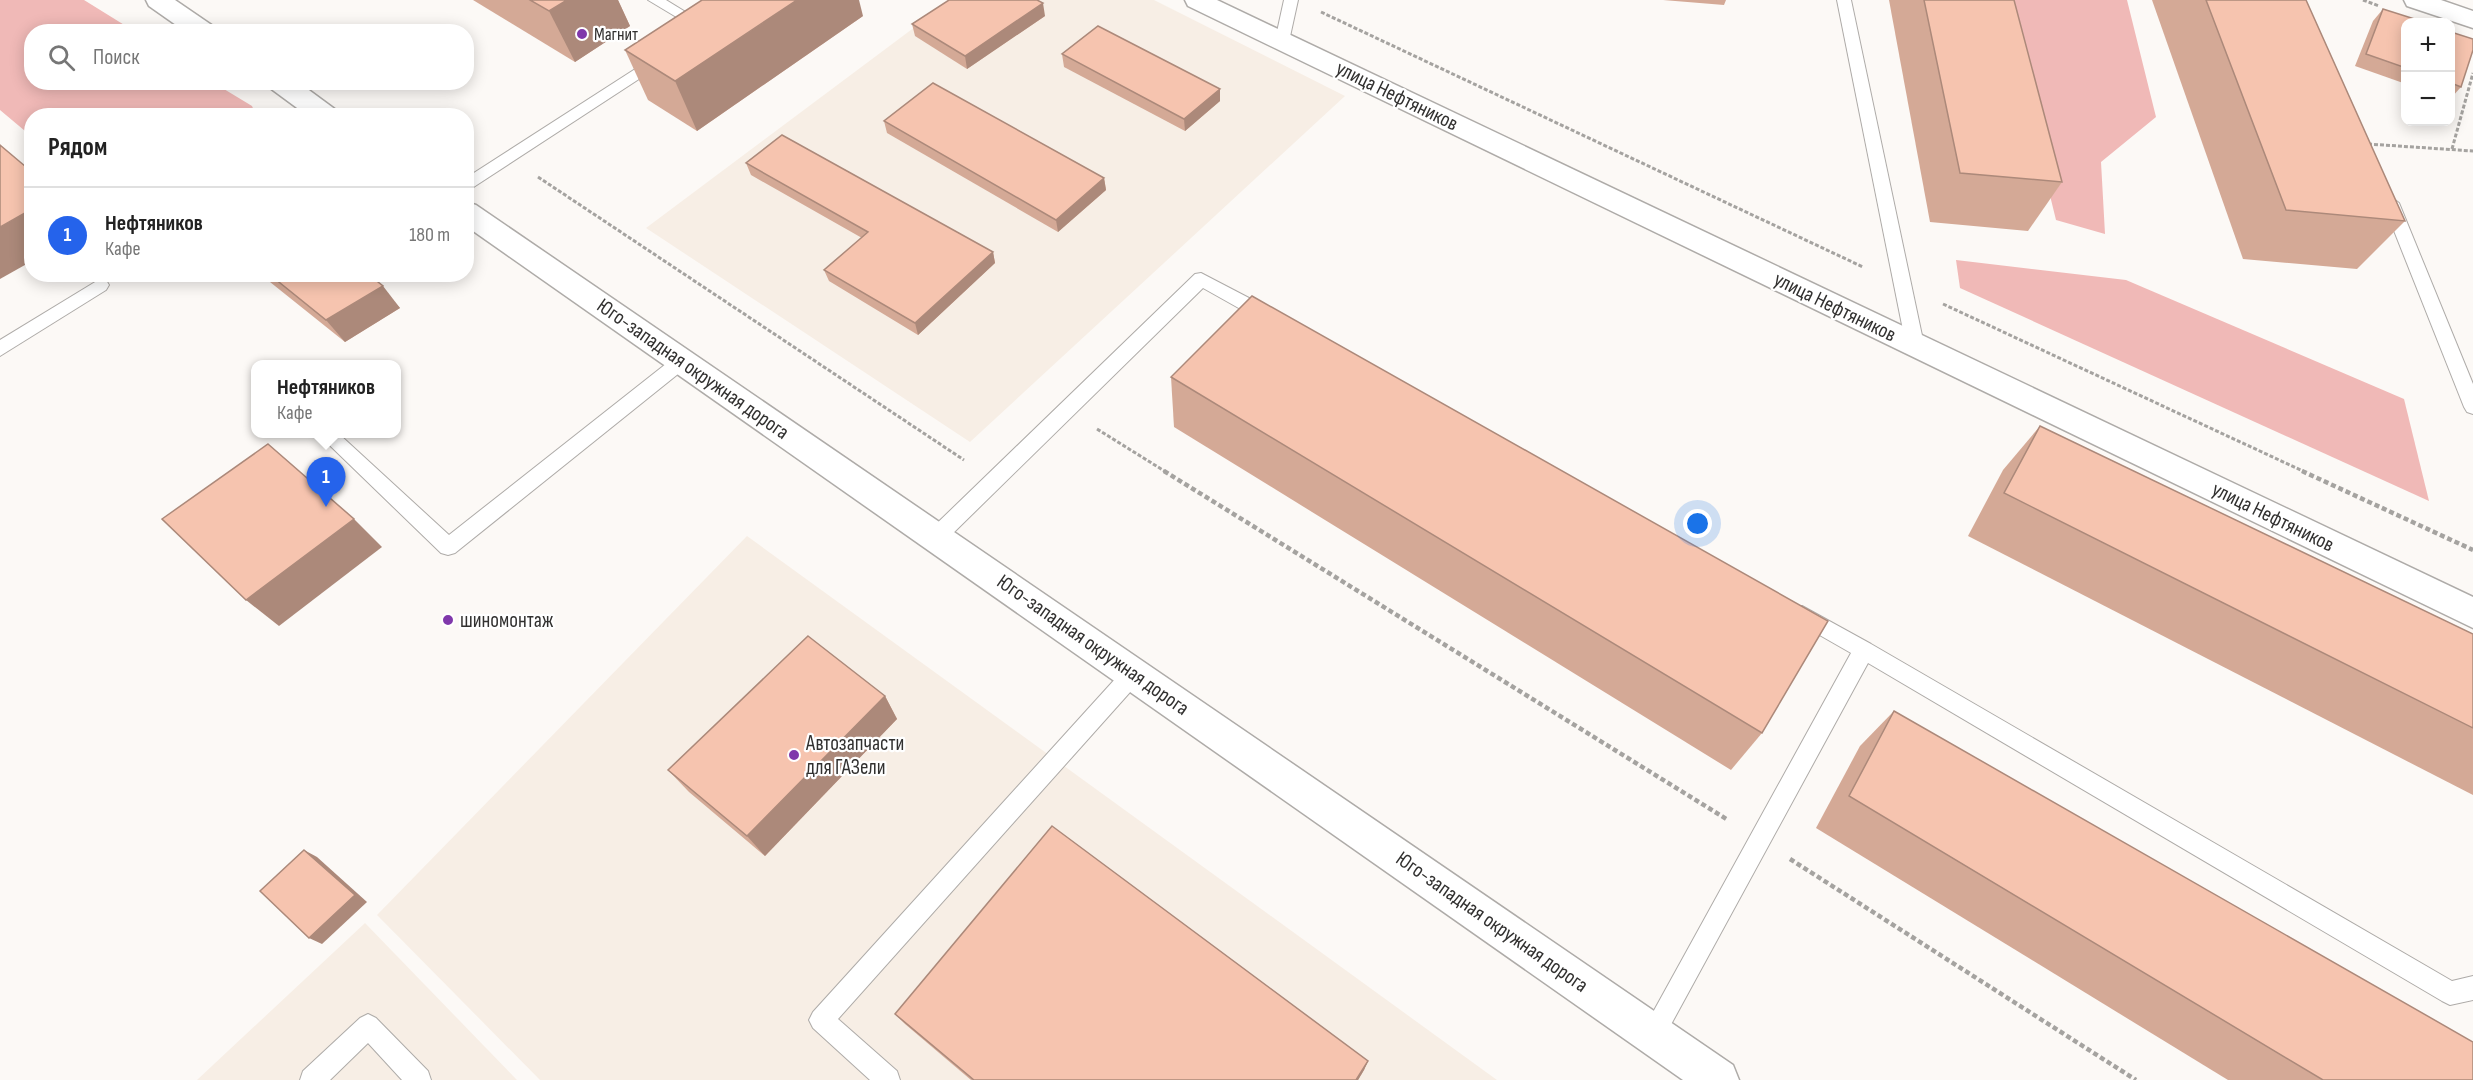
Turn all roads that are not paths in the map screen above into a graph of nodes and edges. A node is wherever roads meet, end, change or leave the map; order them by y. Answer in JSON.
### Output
{"nodes":[{"id":1,"x":158,"y":0,"type":"edge"},
{"id":2,"x":655,"y":0,"type":"edge"},
{"id":3,"x":1197,"y":0,"type":"edge"},
{"id":4,"x":1291,"y":0,"type":"edge"},
{"id":5,"x":1844,"y":0,"type":"edge"},
{"id":6,"x":2432,"y":3,"type":"edge"},
{"id":7,"x":2473,"y":20,"type":"edge"},
{"id":8,"x":192,"y":24,"type":"edge"},
{"id":9,"x":686,"y":41,"type":"edge"},
{"id":10,"x":1282,"y":41,"type":"junction"},
{"id":11,"x":666,"y":54,"type":"edge"},
{"id":12,"x":290,"y":90,"type":"edge"},
{"id":13,"x":316,"y":108,"type":"edge"},
{"id":14,"x":2367,"y":144,"type":"edge"},
{"id":15,"x":474,"y":181,"type":"edge"},
{"id":16,"x":474,"y":218,"type":"edge"},
{"id":17,"x":100,"y":285,"type":"dead end"},
{"id":18,"x":1284,"y":325,"type":"edge"},
{"id":19,"x":1915,"y":345,"type":"junction"},
{"id":20,"x":0,"y":349,"type":"edge"},
{"id":21,"x":682,"y":361,"type":"junction"},
{"id":22,"x":2473,"y":407,"type":"edge"},
{"id":23,"x":331,"y":438,"type":"edge"},
{"id":24,"x":936,"y":537,"type":"junction"},
{"id":25,"x":1781,"y":603,"type":"edge"},
{"id":26,"x":2473,"y":613,"type":"edge"},
{"id":27,"x":1864,"y":650,"type":"junction"},
{"id":28,"x":1133,"y":674,"type":"junction"},
{"id":29,"x":2473,"y":988,"type":"edge"},
{"id":30,"x":1654,"y":1034,"type":"junction"},
{"id":31,"x":312,"y":1080,"type":"edge"},
{"id":32,"x":419,"y":1080,"type":"edge"},
{"id":33,"x":888,"y":1080,"type":"edge"},
{"id":34,"x":1718,"y":1080,"type":"edge"}],
"edges":[{"from":1,"to":8,"type":"main road"},
{"from":2,"to":9,"type":"lane"},
{"from":3,"to":10,"type":"main road","name":"улица Нефтяников"},
{"from":4,"to":10,"type":"lane"},
{"from":5,"to":19,"type":"lane"},
{"from":6,"to":7,"type":"main road"},
{"from":10,"to":19,"type":"main road","name":"улица Нефтяников"},
{"from":11,"to":15,"type":"lane"},
{"from":12,"to":13,"type":"main road"},
{"from":14,"to":22,"type":"lane"},
{"from":16,"to":21,"type":"main road","name":"Юго-западная окружная дорога"},
{"from":17,"to":20,"type":"lane"},
{"from":18,"to":24,"type":"lane"},
{"from":19,"to":26,"type":"main road","name":"улица Нефтяников"},
{"from":21,"to":23,"type":"lane"},
{"from":21,"to":24,"type":"main road","name":"Юго-западная окружная дорога"},
{"from":24,"to":28,"type":"main road","name":"Юго-западная окружная дорога"},
{"from":25,"to":27,"type":"lane"},
{"from":27,"to":29,"type":"lane"},
{"from":27,"to":30,"type":"lane"},
{"from":28,"to":30,"type":"main road","name":"Юго-западная окружная дорога"},
{"from":28,"to":33,"type":"lane"},
{"from":30,"to":34,"type":"main road","name":"Юго-западная окружная дорога"},
{"from":31,"to":32,"type":"lane"}]}
